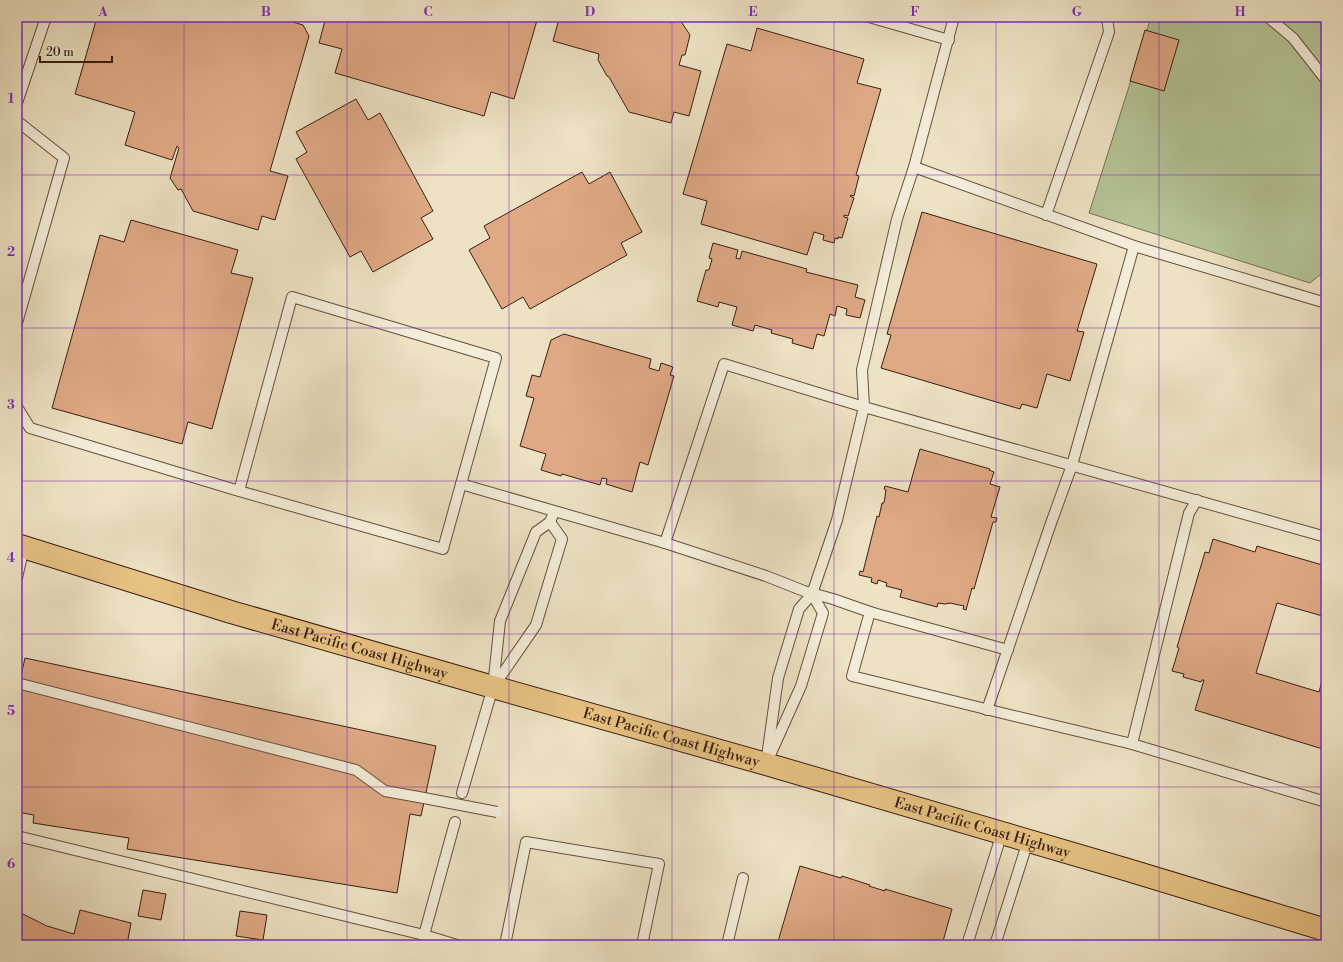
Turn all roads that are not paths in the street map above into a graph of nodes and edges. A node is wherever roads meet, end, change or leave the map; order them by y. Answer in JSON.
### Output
{"nodes":[{"id":1,"x":46,"y":17,"type":"edge"},
{"id":2,"x":869,"y":17,"type":"edge"},
{"id":3,"x":954,"y":17,"type":"edge"},
{"id":4,"x":1107,"y":17,"type":"edge"},
{"id":5,"x":1268,"y":17,"type":"edge"},
{"id":6,"x":949,"y":40,"type":"junction"},
{"id":7,"x":1326,"y":80,"type":"edge"},
{"id":8,"x":17,"y":103,"type":"edge"},
{"id":9,"x":17,"y":121,"type":"edge"},
{"id":10,"x":914,"y":167,"type":"junction"},
{"id":11,"x":1046,"y":215,"type":"junction"},
{"id":12,"x":1134,"y":246,"type":"junction"},
{"id":13,"x":1326,"y":303,"type":"edge"},
{"id":14,"x":17,"y":323,"type":"edge"},
{"id":15,"x":17,"y":407,"type":"edge"},
{"id":16,"x":864,"y":407,"type":"junction"},
{"id":17,"x":1072,"y":464,"type":"junction"},
{"id":18,"x":461,"y":484,"type":"junction"},
{"id":19,"x":239,"y":492,"type":"junction"},
{"id":20,"x":1197,"y":500,"type":"junction"},
{"id":21,"x":554,"y":512,"type":"junction"},
{"id":22,"x":550,"y":522,"type":"junction"},
{"id":23,"x":1326,"y":537,"type":"edge"},
{"id":24,"x":665,"y":543,"type":"junction"},
{"id":25,"x":21,"y":546,"type":"edge"},
{"id":26,"x":17,"y":578,"type":"edge"},
{"id":27,"x":812,"y":594,"type":"junction"},
{"id":28,"x":870,"y":612,"type":"junction"},
{"id":29,"x":1008,"y":650,"type":"junction"},
{"id":30,"x":18,"y":683,"type":"edge"},
{"id":31,"x":493,"y":687,"type":"junction"},
{"id":32,"x":987,"y":710,"type":"junction"},
{"id":33,"x":1132,"y":744,"type":"junction"},
{"id":34,"x":766,"y":764,"type":"junction"},
{"id":35,"x":462,"y":793,"type":"dead end"},
{"id":36,"x":1326,"y":802,"type":"edge"},
{"id":37,"x":498,"y":812,"type":"dead end"},
{"id":38,"x":456,"y":822,"type":"dead end"},
{"id":39,"x":1002,"y":833,"type":"junction"},
{"id":40,"x":17,"y":836,"type":"edge"},
{"id":41,"x":1028,"y":841,"type":"junction"},
{"id":42,"x":743,"y":878,"type":"dead end"},
{"id":43,"x":1326,"y":930,"type":"edge"},
{"id":44,"x":424,"y":936,"type":"junction"},
{"id":45,"x":457,"y":945,"type":"edge"},
{"id":46,"x":505,"y":945,"type":"edge"},
{"id":47,"x":642,"y":945,"type":"edge"},
{"id":48,"x":727,"y":945,"type":"edge"},
{"id":49,"x":967,"y":945,"type":"edge"},
{"id":50,"x":995,"y":945,"type":"edge"}],
"edges":[{"from":1,"to":8,"type":"lane"},
{"from":2,"to":6,"type":"lane"},
{"from":3,"to":6,"type":"lane"},
{"from":4,"to":11,"type":"lane"},
{"from":5,"to":7,"type":"lane"},
{"from":6,"to":10,"type":"lane"},
{"from":9,"to":14,"type":"lane"},
{"from":10,"to":11,"type":"lane"},
{"from":10,"to":16,"type":"lane"},
{"from":11,"to":12,"type":"lane"},
{"from":12,"to":13,"type":"lane"},
{"from":12,"to":17,"type":"lane"},
{"from":15,"to":19,"type":"lane"},
{"from":16,"to":17,"type":"lane"},
{"from":16,"to":24,"type":"lane"},
{"from":16,"to":27,"type":"lane"},
{"from":17,"to":20,"type":"lane"},
{"from":17,"to":29,"type":"lane"},
{"from":18,"to":19,"type":"lane"},
{"from":18,"to":19,"type":"lane"},
{"from":18,"to":21,"type":"lane"},
{"from":20,"to":23,"type":"lane"},
{"from":20,"to":33,"type":"lane"},
{"from":21,"to":22,"type":"lane"},
{"from":21,"to":24,"type":"lane"},
{"from":22,"to":31,"type":"lane"},
{"from":22,"to":31,"type":"lane"},
{"from":24,"to":27,"type":"lane"},
{"from":25,"to":26,"type":"lane"},
{"from":25,"to":31,"type":"highway","name":"East Pacific Coast Highway"},
{"from":27,"to":28,"type":"lane"},
{"from":27,"to":34,"type":"lane"},
{"from":27,"to":34,"type":"lane"},
{"from":28,"to":29,"type":"lane"},
{"from":28,"to":32,"type":"lane"},
{"from":29,"to":32,"type":"lane"},
{"from":30,"to":37,"type":"lane","bridge":true},
{"from":31,"to":34,"type":"highway","name":"East Pacific Coast Highway"},
{"from":31,"to":35,"type":"lane"},
{"from":32,"to":33,"type":"lane"},
{"from":33,"to":36,"type":"lane"},
{"from":34,"to":39,"type":"highway","name":"East Pacific Coast Highway"},
{"from":38,"to":44,"type":"lane"},
{"from":39,"to":41,"type":"highway","name":"East Pacific Coast Highway"},
{"from":39,"to":49,"type":"lane"},
{"from":40,"to":44,"type":"lane"},
{"from":41,"to":43,"type":"highway","name":"East Pacific Coast Highway"},
{"from":41,"to":50,"type":"lane"},
{"from":42,"to":48,"type":"lane"},
{"from":44,"to":45,"type":"lane"},
{"from":46,"to":47,"type":"lane"}]}
